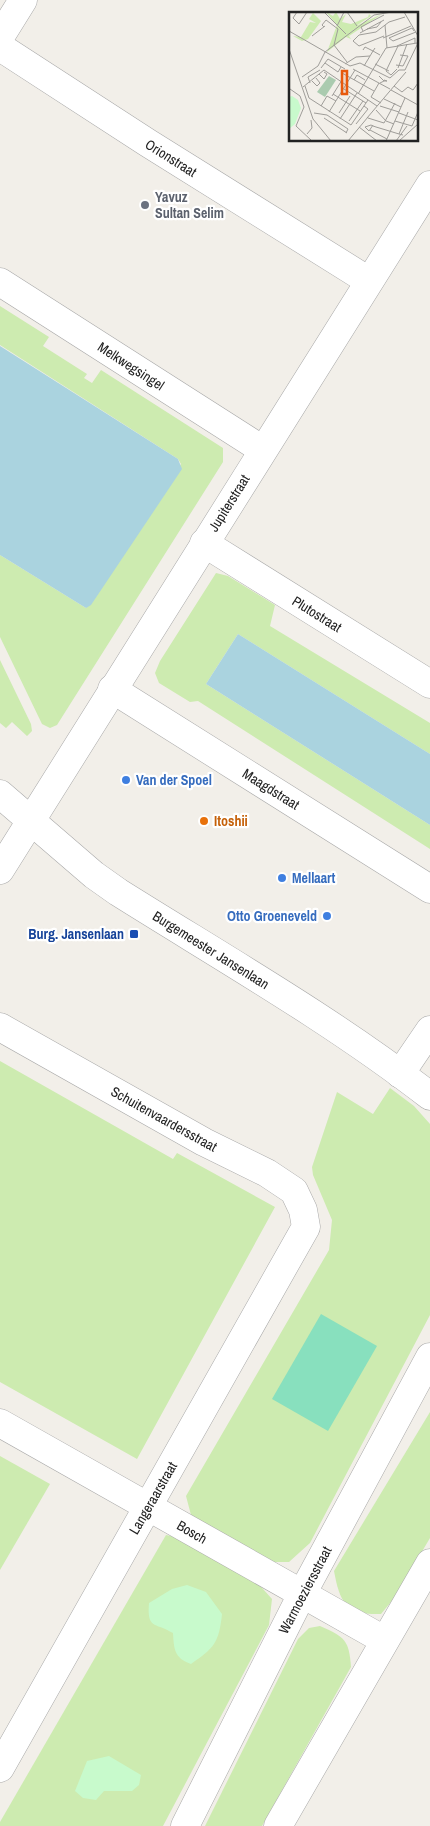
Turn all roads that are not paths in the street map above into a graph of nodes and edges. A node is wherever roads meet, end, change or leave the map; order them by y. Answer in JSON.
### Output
{"nodes":[{"id":1,"x":24,"y":0,"type":"edge"},
{"id":2,"x":0,"y":37,"type":"edge"},
{"id":3,"x":0,"y":47,"type":"edge"},
{"id":4,"x":430,"y":185,"type":"edge"},
{"id":5,"x":369,"y":281,"type":"junction"},
{"id":6,"x":0,"y":282,"type":"edge"},
{"id":7,"x":263,"y":450,"type":"junction"},
{"id":8,"x":204,"y":543,"type":"junction"},
{"id":9,"x":430,"y":684,"type":"edge"},
{"id":10,"x":112,"y":689,"type":"junction"},
{"id":11,"x":0,"y":794,"type":"edge"},
{"id":12,"x":30,"y":821,"type":"junction"},
{"id":13,"x":0,"y":870,"type":"edge"},
{"id":14,"x":430,"y":889,"type":"edge"},
{"id":15,"x":0,"y":1027,"type":"edge"},
{"id":16,"x":430,"y":1030,"type":"edge"},
{"id":17,"x":400,"y":1074,"type":"junction"},
{"id":18,"x":430,"y":1096,"type":"edge"},
{"id":19,"x":306,"y":1227,"type":"joint"},
{"id":20,"x":430,"y":1357,"type":"edge"},
{"id":21,"x":0,"y":1423,"type":"edge"},
{"id":22,"x":148,"y":1506,"type":"junction"},
{"id":23,"x":430,"y":1563,"type":"edge"},
{"id":24,"x":302,"y":1594,"type":"junction"},
{"id":25,"x":384,"y":1640,"type":"junction"},
{"id":26,"x":0,"y":1768,"type":"edge"},
{"id":27,"x":184,"y":1826,"type":"edge"},
{"id":28,"x":278,"y":1826,"type":"edge"}],
"edges":[{"from":1,"to":2,"type":"street"},
{"from":3,"to":5,"type":"street","name":"Orionstraat"},
{"from":4,"to":5,"type":"street","name":"Jupiterstraat"},
{"from":5,"to":7,"type":"street","name":"Jupiterstraat"},
{"from":6,"to":7,"type":"street","name":"Melkwegsingel"},
{"from":7,"to":8,"type":"street","name":"Jupiterstraat"},
{"from":8,"to":9,"type":"street","name":"Plutostraat"},
{"from":8,"to":10,"type":"street","name":"Jupiterstraat"},
{"from":10,"to":12,"type":"street","name":"Jupiterstraat"},
{"from":10,"to":14,"type":"street","name":"Maagdstraat"},
{"from":11,"to":12,"type":"street","name":"Burgemeester Jansenlaan"},
{"from":12,"to":13,"type":"street","name":"Jupiterstraat"},
{"from":12,"to":17,"type":"street","name":"Burgemeester Jansenlaan"},
{"from":15,"to":19,"type":"street","name":"Schuitenvaardersstraat"},
{"from":16,"to":17,"type":"street"},
{"from":17,"to":18,"type":"street","name":"Burgemeester Jansenlaan"},
{"from":19,"to":22,"type":"street","name":"Langeraarstraat"},
{"from":20,"to":24,"type":"street","name":"Warmoeziersstraat"},
{"from":21,"to":22,"type":"street","name":"Bosch"},
{"from":22,"to":24,"type":"street","name":"Bosch"},
{"from":22,"to":26,"type":"street","name":"Langeraarstraat"},
{"from":23,"to":25,"type":"street"},
{"from":24,"to":25,"type":"street","name":"Bosch"},
{"from":24,"to":27,"type":"street","name":"Warmoeziersstraat"},
{"from":25,"to":28,"type":"street"}]}
